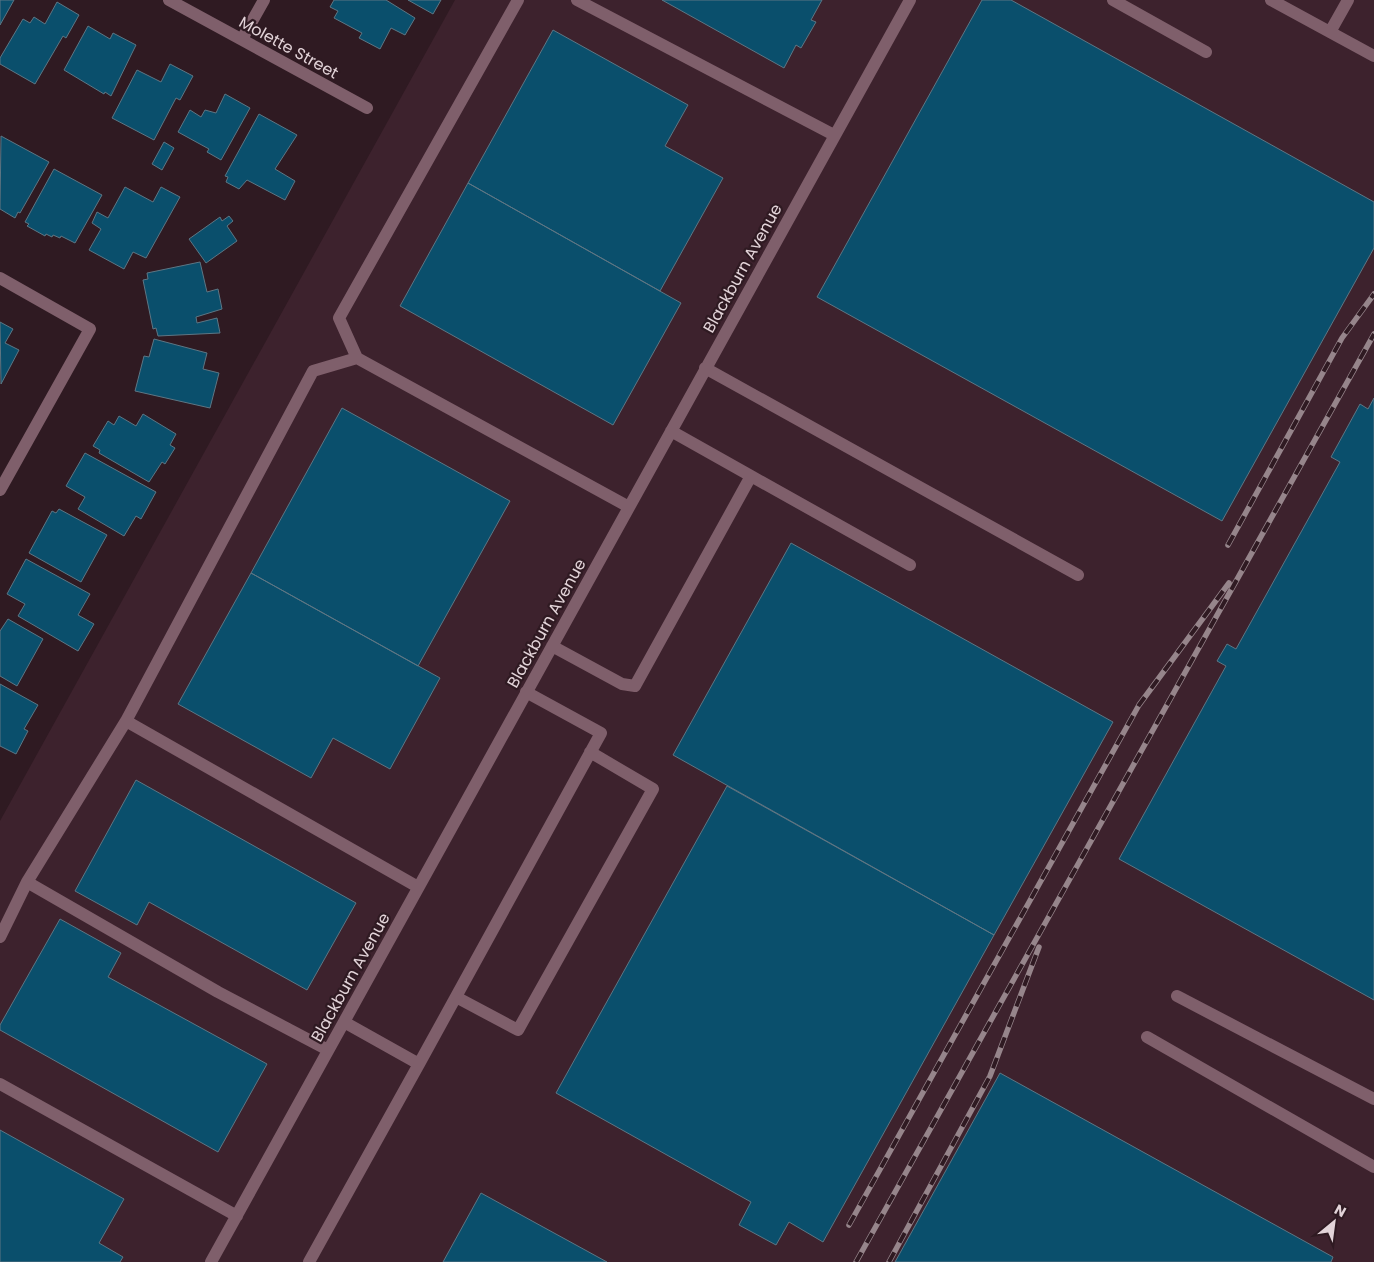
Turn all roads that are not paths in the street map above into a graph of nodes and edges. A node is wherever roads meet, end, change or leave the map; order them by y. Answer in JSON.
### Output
{"nodes":[{"id":1,"x":169,"y":0,"type":"edge"},
{"id":2,"x":264,"y":0,"type":"edge"},
{"id":3,"x":518,"y":0,"type":"edge"},
{"id":4,"x":577,"y":0,"type":"edge"},
{"id":5,"x":910,"y":0,"type":"edge"},
{"id":6,"x":1114,"y":0,"type":"edge"},
{"id":7,"x":1271,"y":0,"type":"edge"},
{"id":8,"x":1348,"y":0,"type":"edge"},
{"id":9,"x":1330,"y":32,"type":"junction"},
{"id":10,"x":242,"y":40,"type":"junction"},
{"id":11,"x":1206,"y":52,"type":"dead end"},
{"id":12,"x":1374,"y":56,"type":"edge"},
{"id":13,"x":367,"y":108,"type":"dead end"},
{"id":14,"x":834,"y":136,"type":"junction"},
{"id":15,"x":0,"y":278,"type":"edge"},
{"id":16,"x":357,"y":358,"type":"junction"},
{"id":17,"x":705,"y":368,"type":"junction"},
{"id":18,"x":671,"y":431,"type":"junction"},
{"id":19,"x":751,"y":476,"type":"junction"},
{"id":20,"x":0,"y":490,"type":"edge"},
{"id":21,"x":629,"y":506,"type":"junction"},
{"id":22,"x":910,"y":565,"type":"dead end"},
{"id":23,"x":1078,"y":575,"type":"dead end"},
{"id":24,"x":552,"y":646,"type":"junction"},
{"id":25,"x":526,"y":692,"type":"junction"},
{"id":26,"x":126,"y":721,"type":"junction"},
{"id":27,"x":590,"y":752,"type":"junction"},
{"id":28,"x":27,"y":882,"type":"junction"},
{"id":29,"x":418,"y":887,"type":"junction"},
{"id":30,"x":0,"y":937,"type":"edge"},
{"id":31,"x":1177,"y":996,"type":"dead end"},
{"id":32,"x":456,"y":997,"type":"junction"},
{"id":33,"x":344,"y":1022,"type":"junction"},
{"id":34,"x":1147,"y":1037,"type":"dead end"},
{"id":35,"x":328,"y":1050,"type":"junction"},
{"id":36,"x":419,"y":1064,"type":"junction"},
{"id":37,"x":0,"y":1084,"type":"edge"},
{"id":38,"x":1374,"y":1099,"type":"edge"},
{"id":39,"x":1374,"y":1166,"type":"edge"},
{"id":40,"x":237,"y":1216,"type":"junction"},
{"id":41,"x":211,"y":1262,"type":"edge"},
{"id":42,"x":309,"y":1262,"type":"edge"}],
"edges":[{"from":1,"to":10,"type":"street","name":"Molette Street"},
{"from":2,"to":10,"type":"street"},
{"from":3,"to":16,"type":"street"},
{"from":4,"to":14,"type":"street"},
{"from":5,"to":14,"type":"street","name":"Blackburn Avenue"},
{"from":6,"to":11,"type":"street"},
{"from":7,"to":9,"type":"street"},
{"from":8,"to":9,"type":"street"},
{"from":9,"to":12,"type":"street"},
{"from":10,"to":13,"type":"street","name":"Molette Street"},
{"from":14,"to":17,"type":"street","name":"Blackburn Avenue"},
{"from":15,"to":20,"type":"street"},
{"from":16,"to":21,"type":"street"},
{"from":16,"to":26,"type":"street"},
{"from":17,"to":18,"type":"street","name":"Blackburn Avenue"},
{"from":17,"to":23,"type":"street"},
{"from":18,"to":19,"type":"street"},
{"from":18,"to":21,"type":"street","name":"Blackburn Avenue"},
{"from":19,"to":22,"type":"street"},
{"from":19,"to":24,"type":"street"},
{"from":21,"to":24,"type":"street","name":"Blackburn Avenue"},
{"from":24,"to":25,"type":"street","name":"Blackburn Avenue"},
{"from":25,"to":27,"type":"street"},
{"from":25,"to":29,"type":"street","name":"Blackburn Avenue"},
{"from":26,"to":28,"type":"street"},
{"from":26,"to":29,"type":"street"},
{"from":27,"to":32,"type":"street"},
{"from":27,"to":32,"type":"street"},
{"from":28,"to":30,"type":"street"},
{"from":28,"to":35,"type":"street"},
{"from":29,"to":33,"type":"street","name":"Blackburn Avenue"},
{"from":31,"to":38,"type":"street"},
{"from":32,"to":36,"type":"street"},
{"from":33,"to":35,"type":"street","name":"Blackburn Avenue"},
{"from":33,"to":36,"type":"street"},
{"from":34,"to":39,"type":"street"},
{"from":35,"to":40,"type":"street","name":"Blackburn Avenue"},
{"from":36,"to":42,"type":"street"},
{"from":37,"to":40,"type":"street"},
{"from":40,"to":41,"type":"street","name":"Blackburn Avenue"}]}
